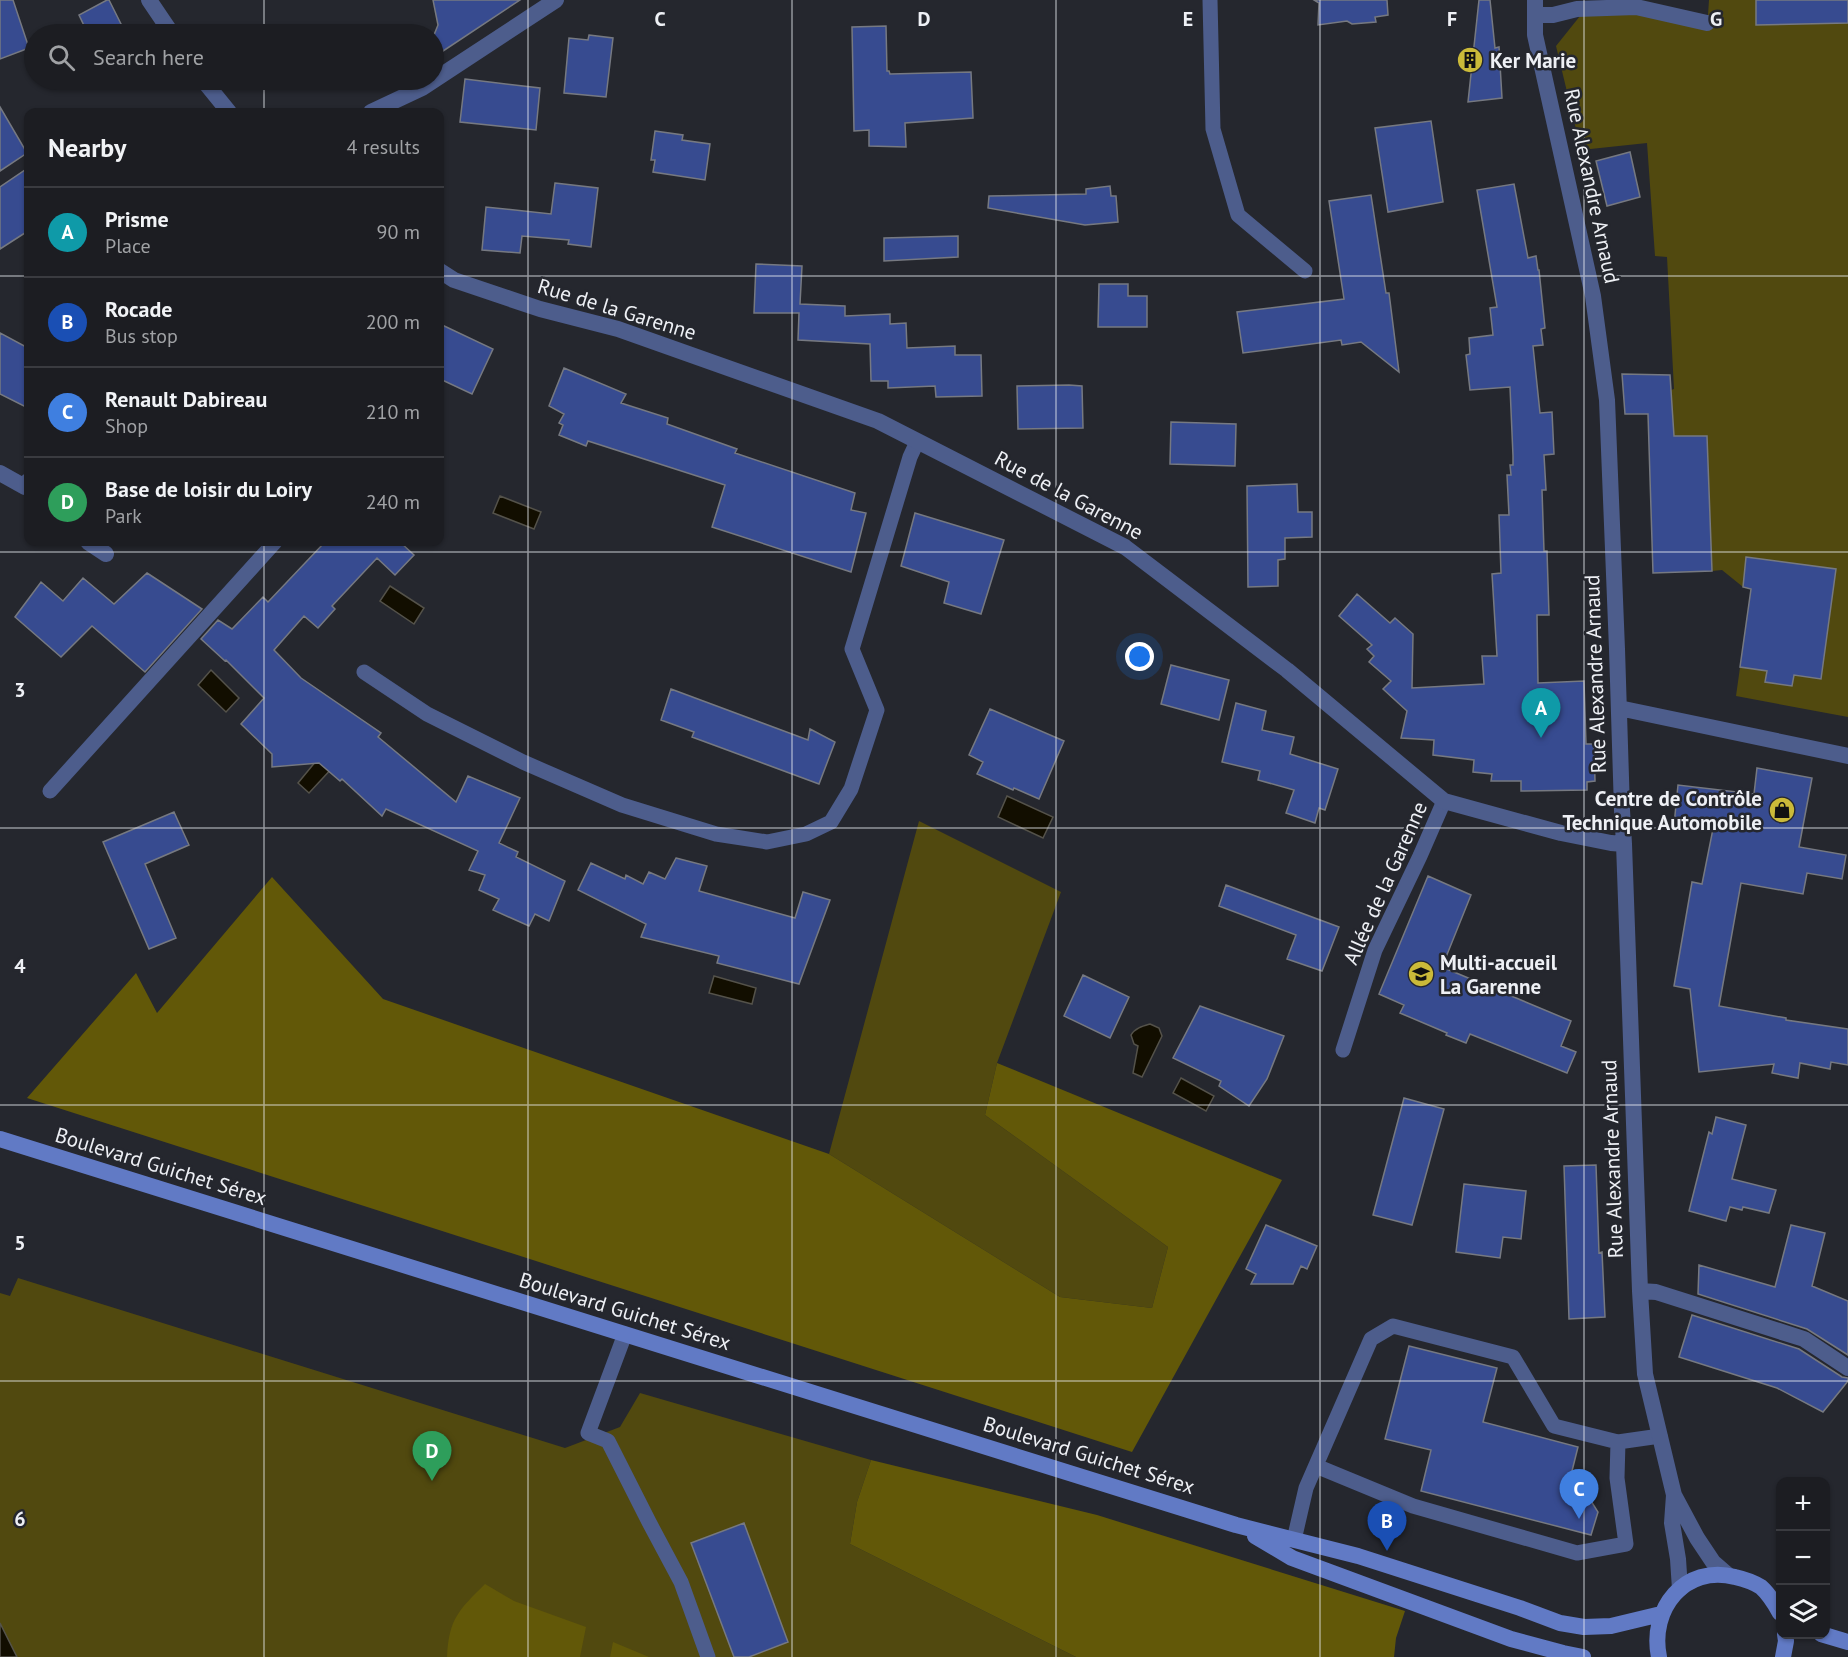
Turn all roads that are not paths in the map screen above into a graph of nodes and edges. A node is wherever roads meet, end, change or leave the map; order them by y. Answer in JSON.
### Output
{"nodes":[{"id":1,"x":149,"y":0,"type":"edge"},
{"id":2,"x":556,"y":0,"type":"edge"},
{"id":3,"x":1210,"y":0,"type":"edge"},
{"id":4,"x":1535,"y":8,"type":"edge"},
{"id":5,"x":1707,"y":23,"type":"dead end"},
{"id":6,"x":165,"y":24,"type":"edge"},
{"id":7,"x":444,"y":74,"type":"edge"},
{"id":8,"x":211,"y":90,"type":"edge"},
{"id":9,"x":418,"y":90,"type":"edge"},
{"id":10,"x":226,"y":108,"type":"edge"},
{"id":11,"x":380,"y":108,"type":"edge"},
{"id":12,"x":1305,"y":271,"type":"dead end"},
{"id":13,"x":444,"y":274,"type":"edge"},
{"id":14,"x":917,"y":442,"type":"junction"},
{"id":15,"x":0,"y":473,"type":"edge"},
{"id":16,"x":24,"y":485,"type":"edge"},
{"id":17,"x":94,"y":546,"type":"edge"},
{"id":18,"x":271,"y":546,"type":"edge"},
{"id":19,"x":106,"y":554,"type":"dead end"},
{"id":20,"x":364,"y":672,"type":"dead end"},
{"id":21,"x":1619,"y":708,"type":"junction"},
{"id":22,"x":1848,"y":756,"type":"edge"},
{"id":23,"x":50,"y":791,"type":"dead end"},
{"id":24,"x":1444,"y":801,"type":"junction"},
{"id":25,"x":1624,"y":844,"type":"junction"},
{"id":26,"x":1343,"y":1050,"type":"dead end"},
{"id":27,"x":0,"y":1139,"type":"edge"},
{"id":28,"x":1640,"y":1291,"type":"junction"},
{"id":29,"x":625,"y":1334,"type":"junction"},
{"id":30,"x":1848,"y":1368,"type":"edge"},
{"id":31,"x":1660,"y":1436,"type":"junction"},
{"id":32,"x":1618,"y":1442,"type":"junction"},
{"id":33,"x":1316,"y":1466,"type":"junction"},
{"id":34,"x":1674,"y":1495,"type":"junction"},
{"id":35,"x":1236,"y":1525,"type":"junction"},
{"id":36,"x":1294,"y":1540,"type":"junction"},
{"id":37,"x":1728,"y":1575,"type":"junction"},
{"id":38,"x":1680,"y":1589,"type":"junction"},
{"id":39,"x":1776,"y":1606,"type":"edge"},
{"id":40,"x":1661,"y":1614,"type":"junction"},
{"id":41,"x":1830,"y":1637,"type":"edge"},
{"id":42,"x":1785,"y":1639,"type":"edge"},
{"id":43,"x":1848,"y":1642,"type":"edge"},
{"id":44,"x":708,"y":1657,"type":"edge"},
{"id":45,"x":1583,"y":1657,"type":"edge"},
{"id":46,"x":1659,"y":1657,"type":"edge"},
{"id":47,"x":1783,"y":1657,"type":"edge"}],
"edges":[{"from":1,"to":6,"type":"street"},
{"from":2,"to":7,"type":"street"},
{"from":3,"to":12,"type":"lane"},
{"from":4,"to":5,"type":"street"},
{"from":4,"to":21,"type":"street","name":"Rue Alexandre Arnaud"},
{"from":8,"to":10,"type":"street"},
{"from":9,"to":11,"type":"street"},
{"from":13,"to":14,"type":"street","name":"Rue de la Garenne"},
{"from":14,"to":20,"type":"lane"},
{"from":14,"to":24,"type":"street","name":"Rue de la Garenne"},
{"from":15,"to":16,"type":"street"},
{"from":17,"to":19,"type":"street"},
{"from":18,"to":23,"type":"lane"},
{"from":21,"to":22,"type":"street"},
{"from":21,"to":25,"type":"street","name":"Rue Alexandre Arnaud"},
{"from":24,"to":25,"type":"street","name":"Rue de la Garenne"},
{"from":24,"to":26,"type":"lane","name":"Allée de la Garenne"},
{"from":25,"to":28,"type":"street","name":"Rue Alexandre Arnaud"},
{"from":27,"to":29,"type":"main road","name":"Boulevard Guichet Sérex"},
{"from":28,"to":30,"type":"street"},
{"from":28,"to":31,"type":"street","name":"Rue Alexandre Arnaud"},
{"from":29,"to":35,"type":"main road","name":"Boulevard Guichet Sérex"},
{"from":29,"to":44,"type":"lane"},
{"from":31,"to":32,"type":"lane"},
{"from":31,"to":34,"type":"street","name":"Rue Alexandre Arnaud"},
{"from":32,"to":33,"type":"lane"},
{"from":32,"to":33,"type":"lane"},
{"from":33,"to":36,"type":"lane"},
{"from":34,"to":37,"type":"street","name":"Rue Alexandre Arnaud"},
{"from":34,"to":38,"type":"street","name":"Rue Alexandre Arnaud"},
{"from":35,"to":36,"type":"main road","name":"Boulevard Guichet Sérex"},
{"from":35,"to":45,"type":"main road","name":"Boulevard Guichet Sérex"},
{"from":36,"to":40,"type":"main road","name":"Boulevard Guichet Sérex"},
{"from":37,"to":38,"type":"main road"},
{"from":37,"to":39,"type":"main road"},
{"from":38,"to":40,"type":"main road"},
{"from":40,"to":46,"type":"main road"},
{"from":41,"to":43,"type":"main road"},
{"from":42,"to":47,"type":"main road"}]}
